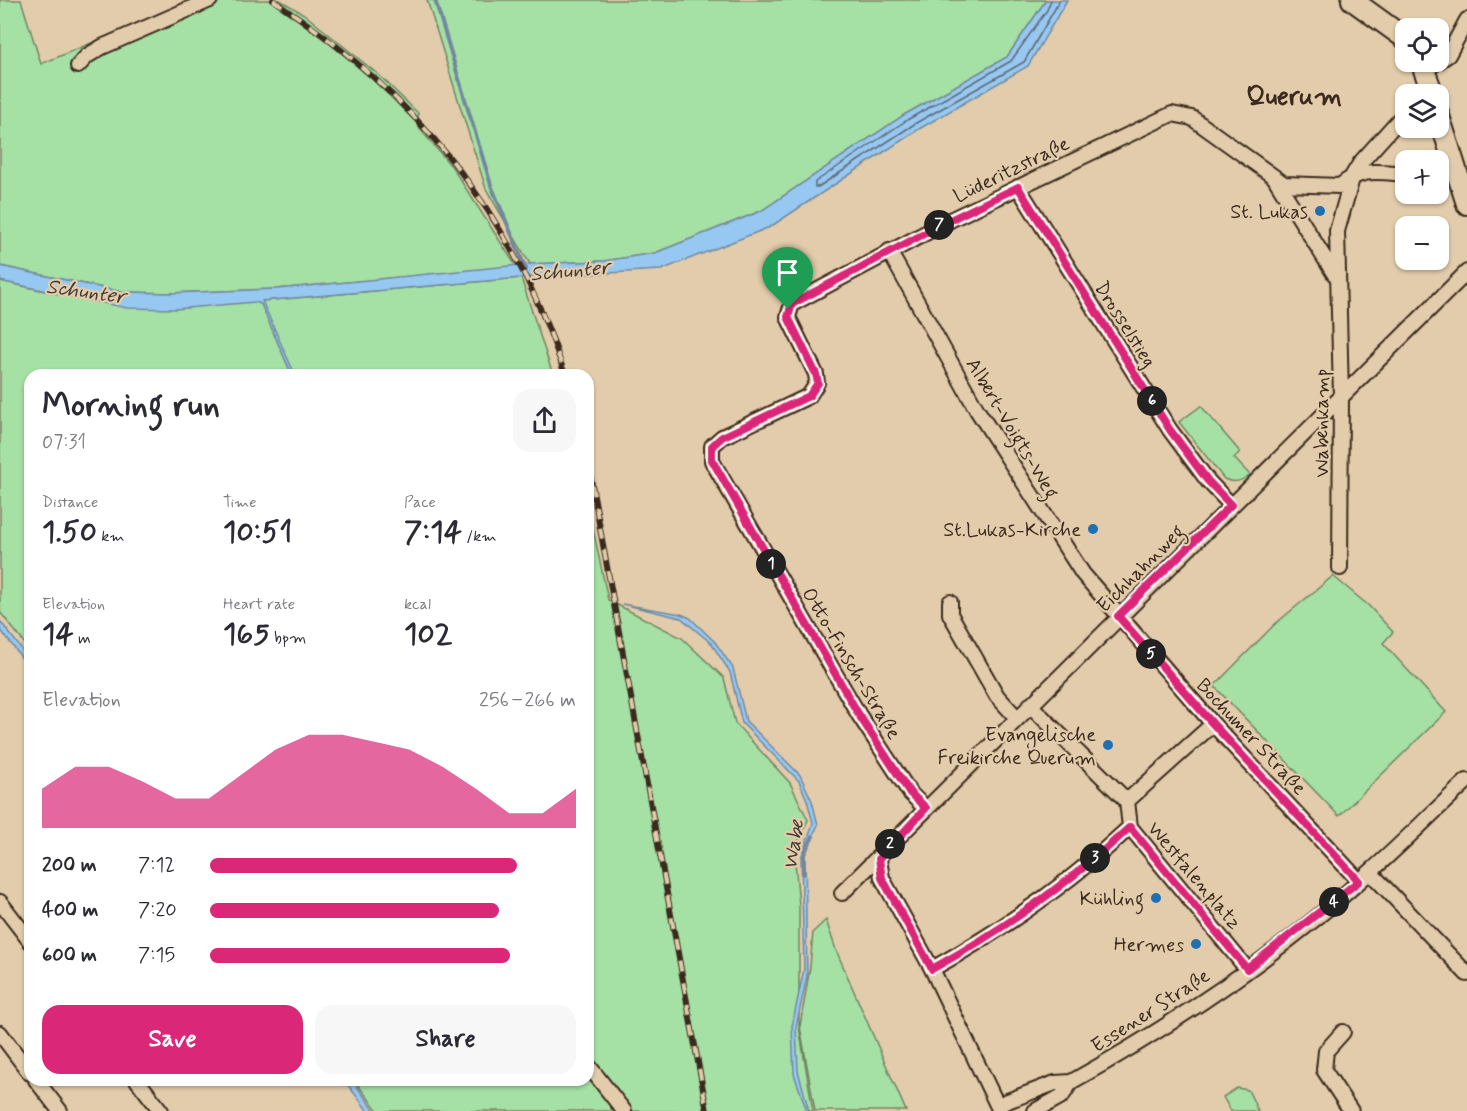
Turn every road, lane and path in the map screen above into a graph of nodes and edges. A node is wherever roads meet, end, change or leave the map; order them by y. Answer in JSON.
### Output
{"nodes":[{"id":1,"x":210,"y":0,"type":"edge"},
{"id":2,"x":1352,"y":0,"type":"edge"},
{"id":3,"x":1467,"y":20,"type":"edge"},
{"id":4,"x":1395,"y":31,"type":"edge"},
{"id":5,"x":1449,"y":53,"type":"edge"},
{"id":6,"x":78,"y":66,"type":"dead end"},
{"id":7,"x":1395,"y":124,"type":"edge"},
{"id":8,"x":1395,"y":173,"type":"edge"},
{"id":9,"x":1449,"y":174,"type":"edge"},
{"id":10,"x":1353,"y":175,"type":"junction"},
{"id":11,"x":1276,"y":180,"type":"junction"},
{"id":12,"x":1018,"y":187,"type":"junction"},
{"id":13,"x":1467,"y":204,"type":"edge"},
{"id":14,"x":889,"y":251,"type":"junction"},
{"id":15,"x":1467,"y":272,"type":"edge"},
{"id":16,"x":1336,"y":276,"type":"junction"},
{"id":17,"x":815,"y":389,"type":"joint"},
{"id":18,"x":1341,"y":396,"type":"junction"},
{"id":19,"x":1231,"y":505,"type":"junction"},
{"id":20,"x":1340,"y":568,"type":"dead end"},
{"id":21,"x":950,"y":602,"type":"dead end"},
{"id":22,"x":1118,"y":616,"type":"junction"},
{"id":23,"x":1030,"y":705,"type":"junction"},
{"id":24,"x":1017,"y":718,"type":"junction"},
{"id":25,"x":1213,"y":724,"type":"junction"},
{"id":26,"x":1467,"y":781,"type":"edge"},
{"id":27,"x":1127,"y":801,"type":"junction"},
{"id":28,"x":926,"y":808,"type":"junction"},
{"id":29,"x":1130,"y":827,"type":"junction"},
{"id":30,"x":879,"y":859,"type":"junction"},
{"id":31,"x":1365,"y":877,"type":"junction"},
{"id":32,"x":842,"y":893,"type":"dead end"},
{"id":33,"x":0,"y":902,"type":"edge"},
{"id":34,"x":24,"y":933,"type":"edge"},
{"id":35,"x":932,"y":969,"type":"junction"},
{"id":36,"x":1247,"y":969,"type":"junction"},
{"id":37,"x":1467,"y":975,"type":"edge"},
{"id":38,"x":1343,"y":1032,"type":"dead end"},
{"id":39,"x":0,"y":1033,"type":"edge"},
{"id":40,"x":24,"y":1064,"type":"edge"},
{"id":41,"x":594,"y":1073,"type":"edge"},
{"id":42,"x":1071,"y":1082,"type":"junction"},
{"id":43,"x":41,"y":1086,"type":"edge"},
{"id":44,"x":142,"y":1086,"type":"edge"},
{"id":45,"x":998,"y":1108,"type":"edge"},
{"id":46,"x":60,"y":1111,"type":"edge"},
{"id":47,"x":161,"y":1111,"type":"edge"},
{"id":48,"x":624,"y":1111,"type":"edge"},
{"id":49,"x":1035,"y":1111,"type":"edge"},
{"id":50,"x":1351,"y":1111,"type":"edge"}],
"edges":[{"from":1,"to":6,"type":"street"},
{"from":2,"to":4,"type":"main road"},
{"from":3,"to":5,"type":"street"},
{"from":7,"to":10,"type":"street"},
{"from":8,"to":10,"type":"street"},
{"from":9,"to":13,"type":"main road"},
{"from":10,"to":11,"type":"street"},
{"from":10,"to":16,"type":"street","name":"Wabenkamp"},
{"from":11,"to":12,"type":"street","name":"Lüderitzstraße"},
{"from":11,"to":16,"type":"street"},
{"from":12,"to":14,"type":"street","name":"Lüderitzstraße"},
{"from":12,"to":19,"type":"street","name":"Drosselstieg"},
{"from":14,"to":17,"type":"street","name":"Lüderitzstraße"},
{"from":14,"to":22,"type":"street","name":"Albert-Voigts-Weg"},
{"from":15,"to":18,"type":"street","name":"Eichhahnweg"},
{"from":16,"to":18,"type":"street","name":"Wabenkamp"},
{"from":17,"to":28,"type":"street","name":"Otto-Finsch-Straße"},
{"from":18,"to":19,"type":"street","name":"Eichhahnweg"},
{"from":18,"to":20,"type":"street","name":"Wabenkamp"},
{"from":19,"to":22,"type":"street","name":"Eichhahnweg"},
{"from":21,"to":24,"type":"street"},
{"from":22,"to":23,"type":"street","name":"Eichhahnweg"},
{"from":22,"to":25,"type":"street","name":"Bochumer Straße"},
{"from":23,"to":24,"type":"street","name":"Eichhahnweg"},
{"from":23,"to":27,"type":"street"},
{"from":24,"to":28,"type":"street","name":"Eichhahnweg"},
{"from":25,"to":27,"type":"street"},
{"from":25,"to":31,"type":"street","name":"Bochumer Straße"},
{"from":26,"to":31,"type":"street","name":"Essener Straße"},
{"from":27,"to":29,"type":"street","name":"Westfalenplatz"},
{"from":28,"to":30,"type":"street","name":"Eichhahnweg"},
{"from":29,"to":35,"type":"street"},
{"from":29,"to":36,"type":"street","name":"Westfalenplatz"},
{"from":30,"to":32,"type":"street","name":"Eichhahnweg"},
{"from":30,"to":35,"type":"street"},
{"from":31,"to":36,"type":"street","name":"Essener Straße"},
{"from":31,"to":37,"type":"street","name":"Bochumer Straße"},
{"from":33,"to":34,"type":"street"},
{"from":35,"to":45,"type":"street"},
{"from":36,"to":42,"type":"street","name":"Essener Straße"},
{"from":38,"to":50,"type":"street"},
{"from":39,"to":40,"type":"street"},
{"from":41,"to":48,"type":"street"},
{"from":42,"to":45,"type":"street","name":"Essener Straße"},
{"from":42,"to":49,"type":"street","name":"Essener Straße"},
{"from":43,"to":46,"type":"street"},
{"from":44,"to":47,"type":"street"}]}
